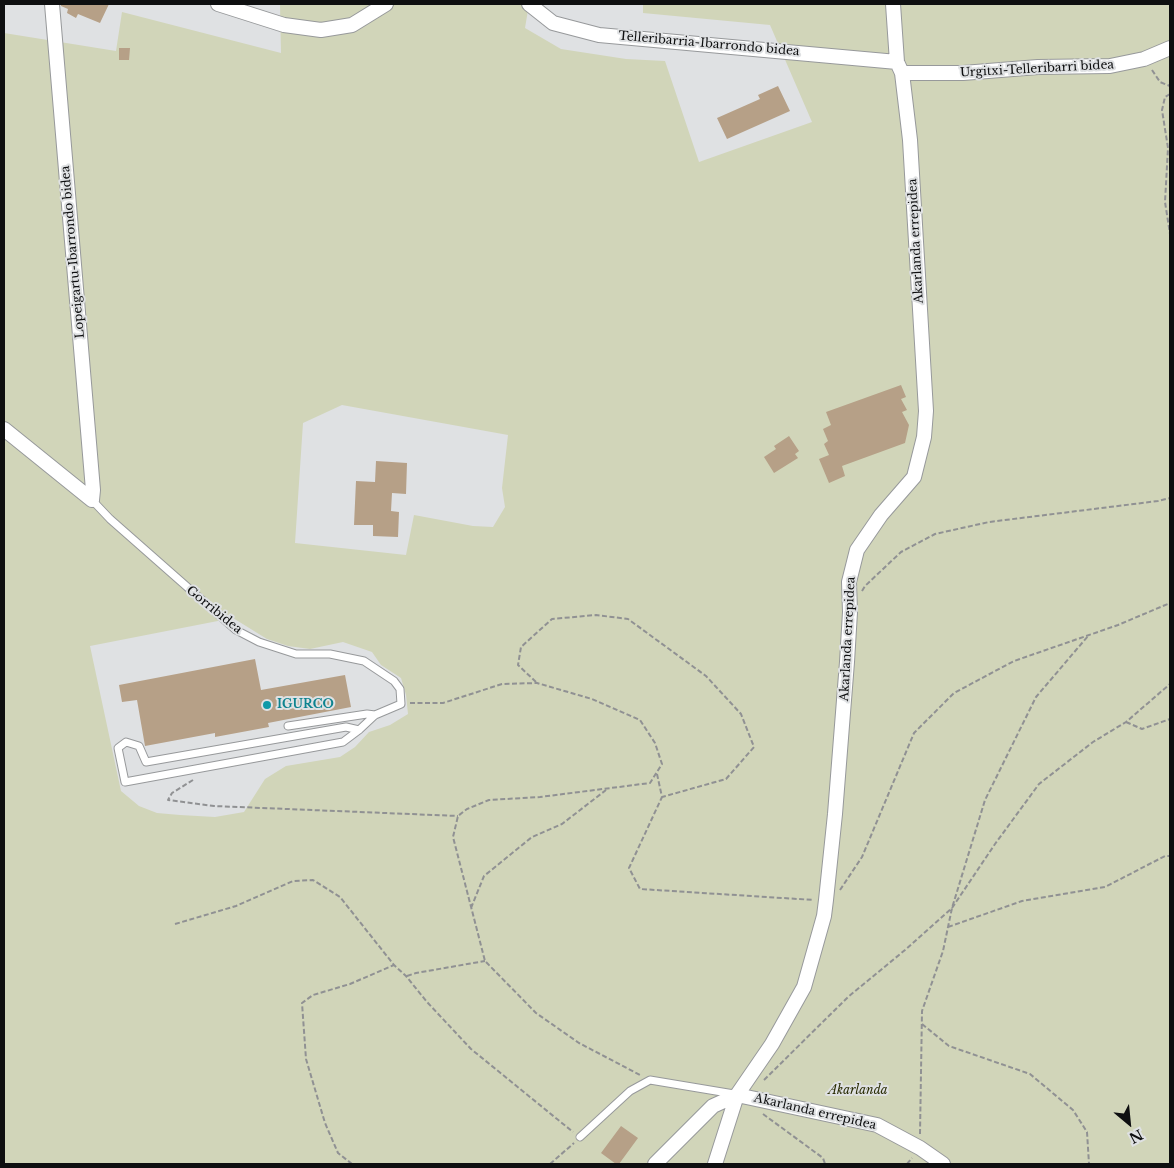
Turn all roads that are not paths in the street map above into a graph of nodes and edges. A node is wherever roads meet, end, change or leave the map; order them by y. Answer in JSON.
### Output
{"nodes":[{"id":1,"x":52,"y":4,"type":"edge"},
{"id":2,"x":218,"y":4,"type":"edge"},
{"id":3,"x":386,"y":4,"type":"edge"},
{"id":4,"x":529,"y":4,"type":"edge"},
{"id":5,"x":893,"y":4,"type":"edge"},
{"id":6,"x":1170,"y":48,"type":"edge"},
{"id":7,"x":899,"y":68,"type":"junction"},
{"id":8,"x":4,"y":429,"type":"edge"},
{"id":9,"x":92,"y":500,"type":"junction"},
{"id":10,"x":375,"y":715,"type":"junction"},
{"id":11,"x":288,"y":726,"type":"dead end"},
{"id":12,"x":359,"y":730,"type":"junction"},
{"id":13,"x":737,"y":1095,"type":"junction"},
{"id":14,"x":580,"y":1137,"type":"road end"},
{"id":15,"x":655,"y":1164,"type":"edge"},
{"id":16,"x":715,"y":1164,"type":"edge"},
{"id":17,"x":944,"y":1164,"type":"edge"}],
"edges":[{"from":1,"to":9,"type":"street","name":"Lopeigartu-Ibarrondo bidea"},
{"from":2,"to":3,"type":"street"},
{"from":4,"to":7,"type":"street","name":"Telleribarria-Ibarrondo bidea"},
{"from":5,"to":7,"type":"street","name":"Akarlanda errepidea"},
{"from":6,"to":7,"type":"street","name":"Urgitxi-Telleribarri bidea"},
{"from":7,"to":13,"type":"street","name":"Akarlanda errepidea"},
{"from":8,"to":9,"type":"street"},
{"from":9,"to":10,"type":"lane","name":"Gorribidea"},
{"from":10,"to":11,"type":"lane"},
{"from":10,"to":12,"type":"lane"},
{"from":12,"to":12,"type":"lane"},
{"from":13,"to":14,"type":"lane"},
{"from":13,"to":15,"type":"street"},
{"from":13,"to":16,"type":"street","name":"Akarlanda errepidea"},
{"from":13,"to":17,"type":"street","name":"Akarlanda errepidea"}]}
